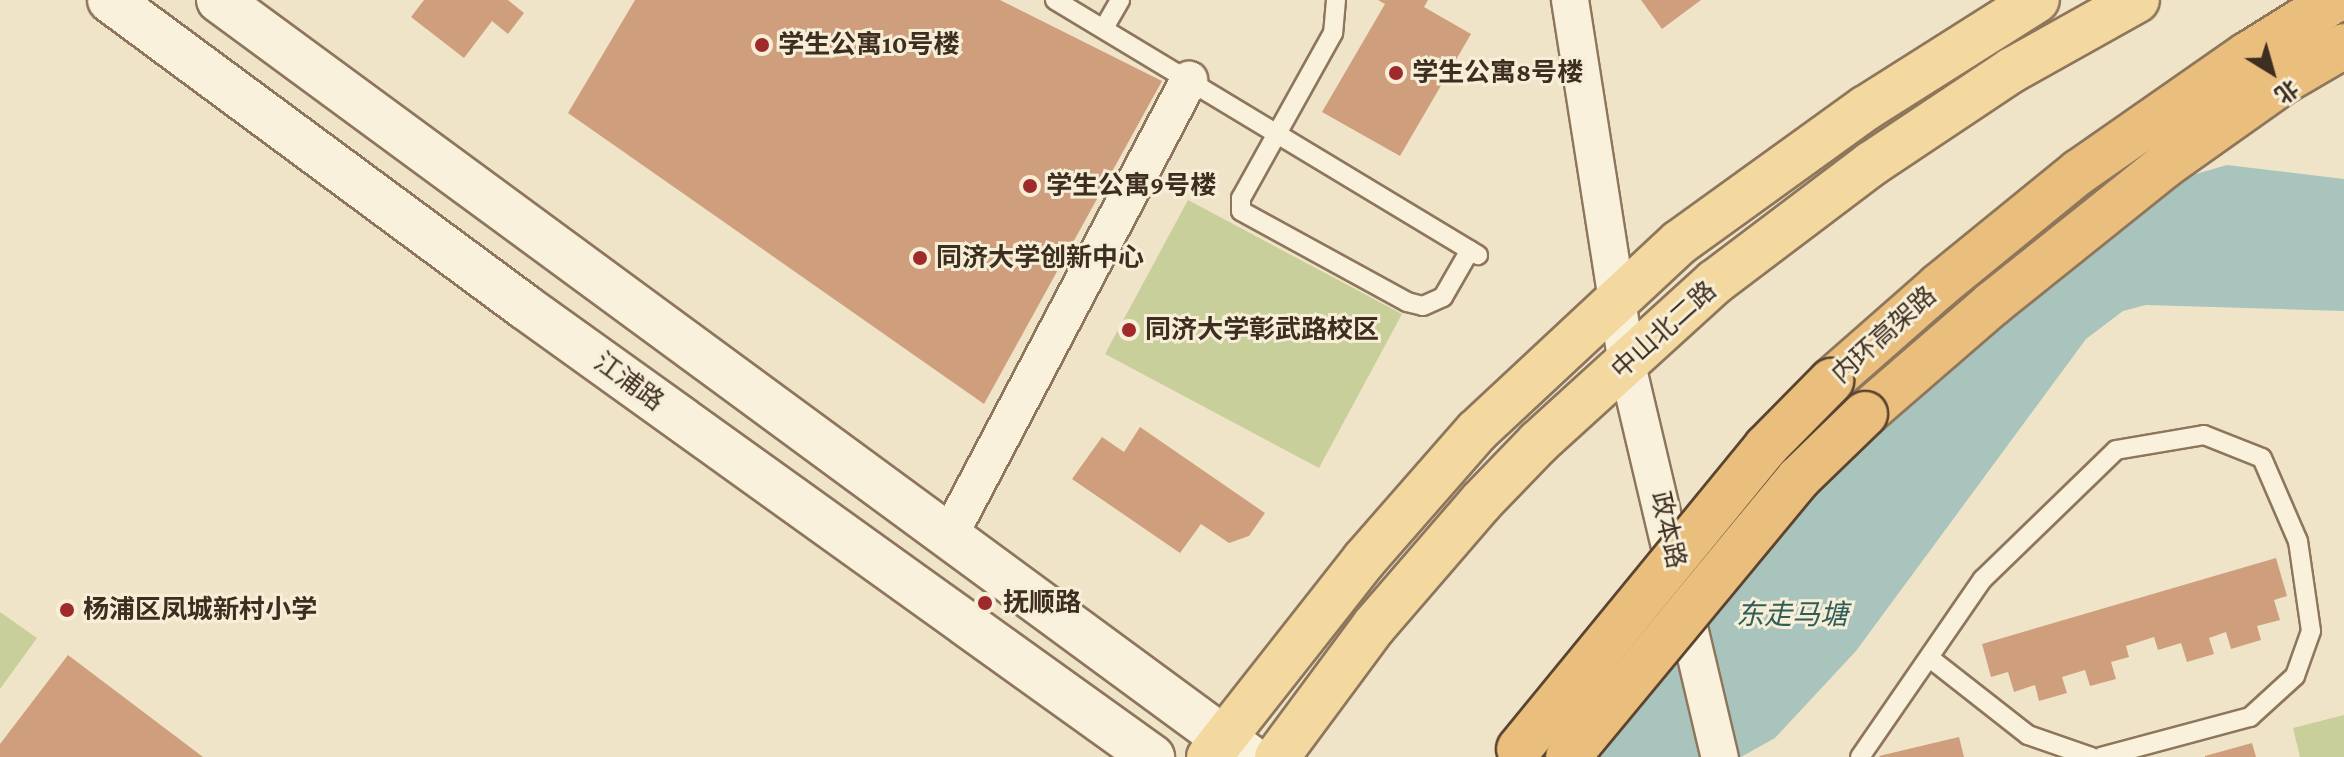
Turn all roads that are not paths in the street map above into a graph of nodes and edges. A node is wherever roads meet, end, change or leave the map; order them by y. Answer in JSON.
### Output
{"nodes":[{"id":1,"x":110,"y":0,"type":"edge"},
{"id":2,"x":219,"y":0,"type":"edge"},
{"id":3,"x":1055,"y":0,"type":"edge"},
{"id":4,"x":1120,"y":0,"type":"edge"},
{"id":5,"x":1336,"y":0,"type":"edge"},
{"id":6,"x":1570,"y":0,"type":"edge"},
{"id":7,"x":2037,"y":0,"type":"edge"},
{"id":8,"x":2137,"y":0,"type":"edge"},
{"id":9,"x":2335,"y":0,"type":"edge"},
{"id":10,"x":1104,"y":28,"type":"junction"},
{"id":11,"x":2344,"y":46,"type":"edge"},
{"id":12,"x":1189,"y":80,"type":"junction"},
{"id":13,"x":1278,"y":132,"type":"junction"},
{"id":14,"x":1615,"y":302,"type":"junction"},
{"id":15,"x":1627,"y":365,"type":"junction"},
{"id":16,"x":948,"y":538,"type":"dead end"},
{"id":17,"x":1931,"y":659,"type":"junction"},
{"id":18,"x":1227,"y":751,"type":"edge"},
{"id":19,"x":1152,"y":757,"type":"edge"},
{"id":20,"x":1277,"y":757,"type":"edge"},
{"id":21,"x":1513,"y":757,"type":"edge"},
{"id":22,"x":1568,"y":757,"type":"edge"},
{"id":23,"x":1720,"y":757,"type":"edge"},
{"id":24,"x":1860,"y":757,"type":"edge"},
{"id":25,"x":2091,"y":757,"type":"edge"},
{"id":26,"x":2101,"y":757,"type":"edge"}],
"edges":[{"from":1,"to":19,"type":"main road","name":"江浦路"},
{"from":2,"to":18,"type":"main road"},
{"from":3,"to":10,"type":"lane"},
{"from":4,"to":10,"type":"lane"},
{"from":5,"to":13,"type":"lane"},
{"from":6,"to":14,"type":"street","name":"政本路"},
{"from":7,"to":14,"type":"main road","name":"中山北二路"},
{"from":8,"to":15,"type":"main road","name":"中山北二路"},
{"from":9,"to":21,"type":"highway","name":"内环高架路","bridge":true},
{"from":10,"to":12,"type":"lane"},
{"from":11,"to":22,"type":"highway","name":"内环高架路","bridge":true},
{"from":12,"to":13,"type":"lane"},
{"from":12,"to":16,"type":"street"},
{"from":13,"to":13,"type":"lane"},
{"from":14,"to":15,"type":"street","name":"政本路"},
{"from":14,"to":18,"type":"main road","name":"中山北二路"},
{"from":15,"to":20,"type":"main road","name":"中山北二路"},
{"from":15,"to":23,"type":"street","name":"政本路"},
{"from":17,"to":24,"type":"lane"},
{"from":17,"to":25,"type":"lane"},
{"from":17,"to":26,"type":"lane"}]}
